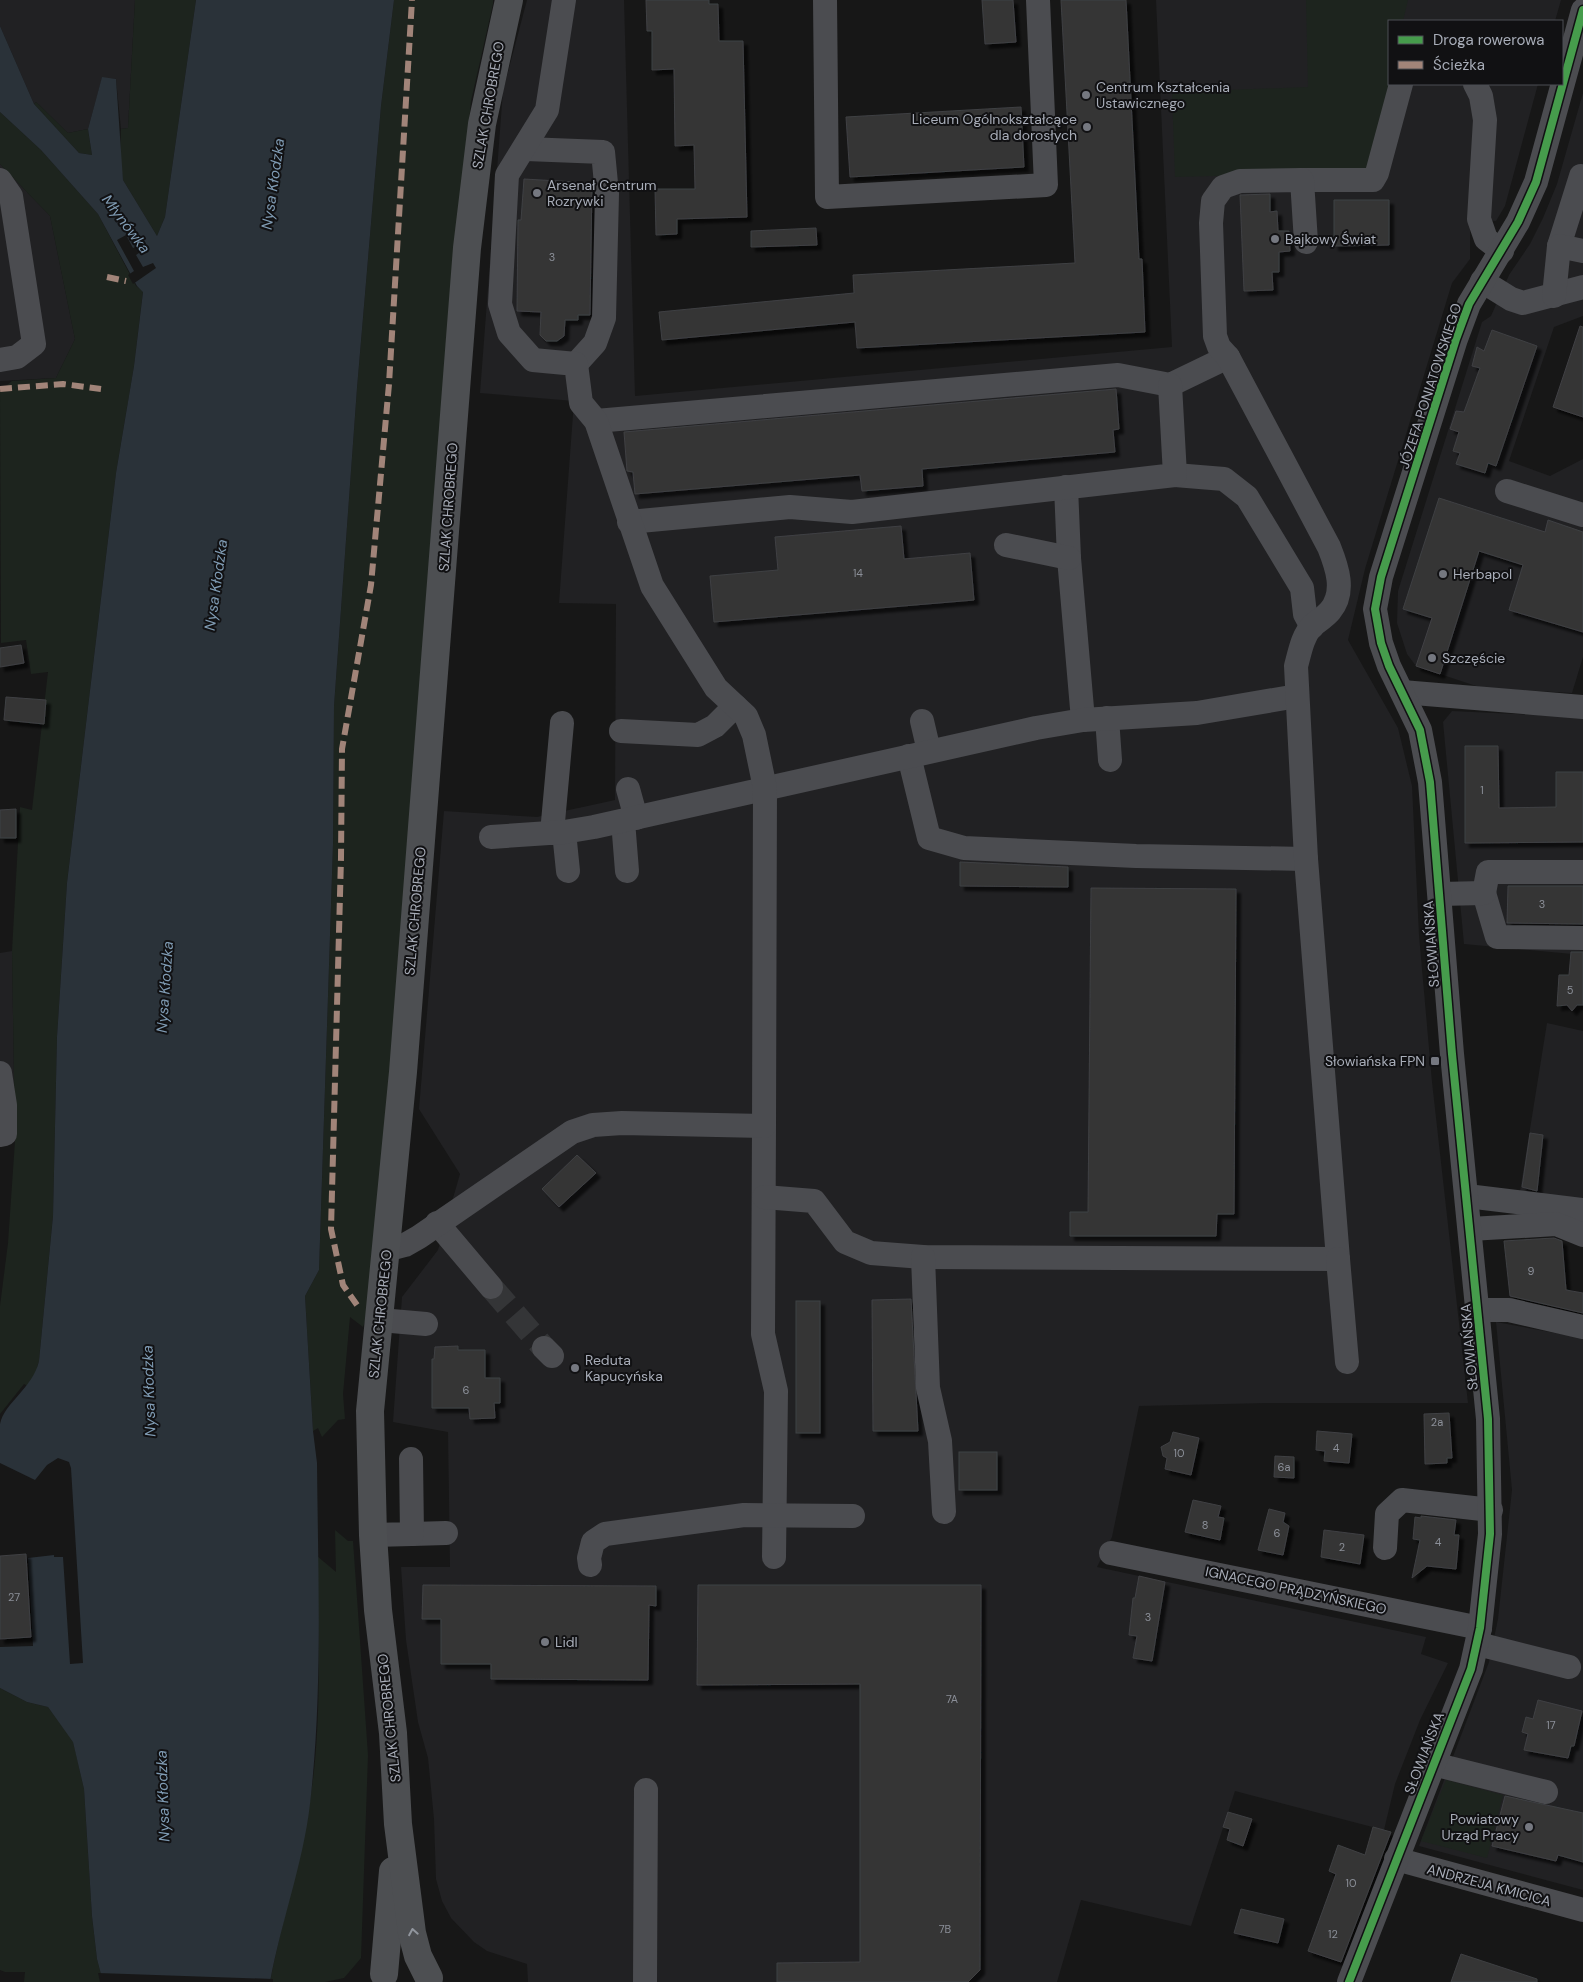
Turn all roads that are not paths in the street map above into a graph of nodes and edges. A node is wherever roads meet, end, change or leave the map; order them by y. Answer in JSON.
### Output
{"nodes":[{"id":1,"x":509,"y":0,"type":"edge"},
{"id":2,"x":564,"y":0,"type":"edge"},
{"id":3,"x":825,"y":0,"type":"edge"},
{"id":4,"x":1038,"y":0,"type":"edge"},
{"id":5,"x":1583,"y":10,"type":"edge"},
{"id":6,"x":1563,"y":83,"type":"edge"},
{"id":7,"x":1401,"y":85,"type":"edge"},
{"id":8,"x":1476,"y":85,"type":"edge"},
{"id":9,"x":1563,"y":85,"type":"edge"},
{"id":10,"x":526,"y":149,"type":"junction"},
{"id":11,"x":1581,"y":176,"type":"dead end"},
{"id":12,"x":0,"y":180,"type":"edge"},
{"id":13,"x":1302,"y":180,"type":"junction"},
{"id":14,"x":1306,"y":242,"type":"dead end"},
{"id":15,"x":1559,"y":246,"type":"junction"},
{"id":16,"x":1502,"y":251,"type":"junction"},
{"id":17,"x":1583,"y":251,"type":"edge"},
{"id":18,"x":1482,"y":281,"type":"junction"},
{"id":19,"x":1583,"y":287,"type":"edge"},
{"id":20,"x":1554,"y":296,"type":"junction"},
{"id":21,"x":1228,"y":357,"type":"junction"},
{"id":22,"x":0,"y":360,"type":"edge"},
{"id":23,"x":576,"y":364,"type":"junction"},
{"id":24,"x":1170,"y":385,"type":"junction"},
{"id":25,"x":596,"y":421,"type":"junction"},
{"id":26,"x":1176,"y":475,"type":"junction"},
{"id":27,"x":1066,"y":487,"type":"junction"},
{"id":28,"x":1507,"y":491,"type":"dead end"},
{"id":29,"x":1583,"y":515,"type":"edge"},
{"id":30,"x":629,"y":522,"type":"junction"},
{"id":31,"x":1006,"y":545,"type":"dead end"},
{"id":32,"x":1069,"y":558,"type":"junction"},
{"id":33,"x":1312,"y":627,"type":"junction"},
{"id":34,"x":1402,"y":692,"type":"junction"},
{"id":35,"x":1297,"y":696,"type":"junction"},
{"id":36,"x":735,"y":706,"type":"junction"},
{"id":37,"x":1583,"y":707,"type":"edge"},
{"id":38,"x":1107,"y":718,"type":"junction"},
{"id":39,"x":1083,"y":720,"type":"junction"},
{"id":40,"x":922,"y":721,"type":"dead end"},
{"id":41,"x":562,"y":724,"type":"dead end"},
{"id":42,"x":622,"y":731,"type":"dead end"},
{"id":43,"x":919,"y":754,"type":"junction"},
{"id":44,"x":1110,"y":760,"type":"dead end"},
{"id":45,"x":765,"y":788,"type":"junction"},
{"id":46,"x":628,"y":789,"type":"dead end"},
{"id":47,"x":629,"y":819,"type":"junction"},
{"id":48,"x":558,"y":833,"type":"junction"},
{"id":49,"x":491,"y":837,"type":"dead end"},
{"id":50,"x":1306,"y":859,"type":"junction"},
{"id":51,"x":568,"y":871,"type":"dead end"},
{"id":52,"x":627,"y":872,"type":"dead end"},
{"id":53,"x":1583,"y":872,"type":"edge"},
{"id":54,"x":1484,"y":893,"type":"junction"},
{"id":55,"x":1440,"y":894,"type":"junction"},
{"id":56,"x":1583,"y":938,"type":"edge"},
{"id":57,"x":0,"y":1073,"type":"edge"},
{"id":58,"x":764,"y":1126,"type":"junction"},
{"id":59,"x":0,"y":1135,"type":"edge"},
{"id":60,"x":1467,"y":1196,"type":"junction"},
{"id":61,"x":764,"y":1197,"type":"junction"},
{"id":62,"x":1583,"y":1210,"type":"edge"},
{"id":63,"x":437,"y":1223,"type":"junction"},
{"id":64,"x":1470,"y":1229,"type":"junction"},
{"id":65,"x":1583,"y":1235,"type":"edge"},
{"id":66,"x":386,"y":1250,"type":"junction"},
{"id":67,"x":923,"y":1257,"type":"junction"},
{"id":68,"x":1338,"y":1259,"type":"junction"},
{"id":69,"x":491,"y":1287,"type":"tunnel mouth"},
{"id":70,"x":1478,"y":1310,"type":"junction"},
{"id":71,"x":380,"y":1320,"type":"junction"},
{"id":72,"x":426,"y":1324,"type":"dead end"},
{"id":73,"x":1583,"y":1327,"type":"edge"},
{"id":74,"x":1347,"y":1362,"type":"dead end"},
{"id":75,"x":411,"y":1459,"type":"dead end"},
{"id":76,"x":1491,"y":1510,"type":"junction"},
{"id":77,"x":944,"y":1512,"type":"dead end"},
{"id":78,"x":775,"y":1514,"type":"junction"},
{"id":79,"x":852,"y":1516,"type":"dead end"},
{"id":80,"x":446,"y":1533,"type":"dead end"},
{"id":81,"x":412,"y":1534,"type":"junction"},
{"id":82,"x":373,"y":1535,"type":"junction"},
{"id":83,"x":1385,"y":1548,"type":"dead end"},
{"id":84,"x":1112,"y":1553,"type":"dead end"},
{"id":85,"x":774,"y":1557,"type":"dead end"},
{"id":86,"x":590,"y":1565,"type":"dead end"},
{"id":87,"x":1479,"y":1636,"type":"junction"},
{"id":88,"x":1569,"y":1667,"type":"dead end"},
{"id":89,"x":1434,"y":1764,"type":"junction"},
{"id":90,"x":646,"y":1790,"type":"dead end"},
{"id":91,"x":1546,"y":1792,"type":"dead end"},
{"id":92,"x":398,"y":1824,"type":"junction"},
{"id":93,"x":1396,"y":1859,"type":"junction"},
{"id":94,"x":1583,"y":1910,"type":"edge"},
{"id":95,"x":379,"y":1978,"type":"edge"},
{"id":96,"x":431,"y":1980,"type":"edge"},
{"id":97,"x":645,"y":1982,"type":"edge"},
{"id":98,"x":1348,"y":1982,"type":"edge"}],
"edges":[{"from":1,"to":66,"type":"main road","name":"SZLAK CHROBREGO"},
{"from":2,"to":10,"type":"street"},
{"from":3,"to":4,"type":"street"},
{"from":5,"to":6,"type":"street","name":"JÓZEFA PONIATOWSKIEGO"},
{"from":7,"to":13,"type":"street"},
{"from":8,"to":16,"type":"street"},
{"from":9,"to":16,"type":"street","name":"JÓZEFA PONIATOWSKIEGO"},
{"from":10,"to":23,"type":"street"},
{"from":10,"to":23,"type":"street"},
{"from":11,"to":15,"type":"street"},
{"from":12,"to":22,"type":"street"},
{"from":13,"to":14,"type":"street"},
{"from":13,"to":21,"type":"street"},
{"from":15,"to":17,"type":"street"},
{"from":15,"to":20,"type":"street"},
{"from":16,"to":18,"type":"street","name":"JÓZEFA PONIATOWSKIEGO"},
{"from":18,"to":20,"type":"street"},
{"from":18,"to":34,"type":"street","name":"JÓZEFA PONIATOWSKIEGO"},
{"from":19,"to":20,"type":"street"},
{"from":21,"to":24,"type":"street"},
{"from":21,"to":33,"type":"street"},
{"from":23,"to":25,"type":"street"},
{"from":24,"to":25,"type":"street"},
{"from":24,"to":26,"type":"street"},
{"from":25,"to":30,"type":"street"},
{"from":26,"to":27,"type":"street"},
{"from":26,"to":33,"type":"street"},
{"from":27,"to":30,"type":"street"},
{"from":27,"to":32,"type":"street"},
{"from":28,"to":29,"type":"street"},
{"from":30,"to":36,"type":"street"},
{"from":31,"to":32,"type":"street"},
{"from":32,"to":39,"type":"street"},
{"from":33,"to":35,"type":"street"},
{"from":34,"to":37,"type":"street"},
{"from":34,"to":55,"type":"street","name":"SŁOWIAŃSKA"},
{"from":35,"to":38,"type":"street"},
{"from":35,"to":50,"type":"street"},
{"from":36,"to":42,"type":"street"},
{"from":36,"to":45,"type":"street"},
{"from":38,"to":39,"type":"street"},
{"from":38,"to":44,"type":"street"},
{"from":39,"to":43,"type":"street"},
{"from":40,"to":43,"type":"street"},
{"from":41,"to":48,"type":"street"},
{"from":43,"to":45,"type":"street"},
{"from":43,"to":50,"type":"street"},
{"from":45,"to":47,"type":"street"},
{"from":45,"to":58,"type":"street"},
{"from":46,"to":47,"type":"street"},
{"from":47,"to":48,"type":"street"},
{"from":47,"to":52,"type":"street"},
{"from":48,"to":49,"type":"street"},
{"from":48,"to":51,"type":"street"},
{"from":50,"to":68,"type":"street"},
{"from":53,"to":54,"type":"street"},
{"from":54,"to":55,"type":"street"},
{"from":54,"to":56,"type":"street"},
{"from":55,"to":60,"type":"street","name":"SŁOWIAŃSKA"},
{"from":57,"to":59,"type":"street"},
{"from":58,"to":61,"type":"street"},
{"from":58,"to":63,"type":"street"},
{"from":60,"to":62,"type":"street"},
{"from":60,"to":64,"type":"street","name":"SŁOWIAŃSKA"},
{"from":61,"to":67,"type":"street"},
{"from":61,"to":78,"type":"street"},
{"from":63,"to":66,"type":"street"},
{"from":63,"to":69,"type":"street"},
{"from":64,"to":65,"type":"street"},
{"from":64,"to":70,"type":"street","name":"SŁOWIAŃSKA"},
{"from":66,"to":71,"type":"main road","name":"SZLAK CHROBREGO"},
{"from":67,"to":68,"type":"street"},
{"from":67,"to":77,"type":"street"},
{"from":68,"to":74,"type":"street"},
{"from":70,"to":73,"type":"street"},
{"from":70,"to":76,"type":"street","name":"SŁOWIAŃSKA"},
{"from":71,"to":72,"type":"street"},
{"from":71,"to":82,"type":"main road","name":"SZLAK CHROBREGO"},
{"from":75,"to":81,"type":"street"},
{"from":76,"to":83,"type":"street"},
{"from":76,"to":87,"type":"street","name":"SŁOWIAŃSKA"},
{"from":78,"to":79,"type":"street"},
{"from":78,"to":85,"type":"street"},
{"from":78,"to":86,"type":"street"},
{"from":80,"to":81,"type":"street"},
{"from":81,"to":82,"type":"street"},
{"from":82,"to":92,"type":"main road","name":"SZLAK CHROBREGO"},
{"from":84,"to":87,"type":"street","name":"IGNACEGO PRĄDZYŃSKIEGO"},
{"from":87,"to":88,"type":"street","name":"IGNACEGO PRĄDZYŃSKIEGO"},
{"from":87,"to":89,"type":"street","name":"SŁOWIAŃSKA"},
{"from":89,"to":91,"type":"street"},
{"from":89,"to":93,"type":"street","name":"SŁOWIAŃSKA"},
{"from":90,"to":97,"type":"street"},
{"from":92,"to":95,"type":"main road","name":"SZLAK CHROBREGO"},
{"from":96,"to":92,"type":"main road","name":"SZLAK CHROBREGO","one_way":true},
{"from":93,"to":94,"type":"street","name":"ANDRZEJA KMICICA"},
{"from":93,"to":98,"type":"street","name":"SŁOWIAŃSKA"},
{"from":95,"to":96,"type":"main road"}]}
